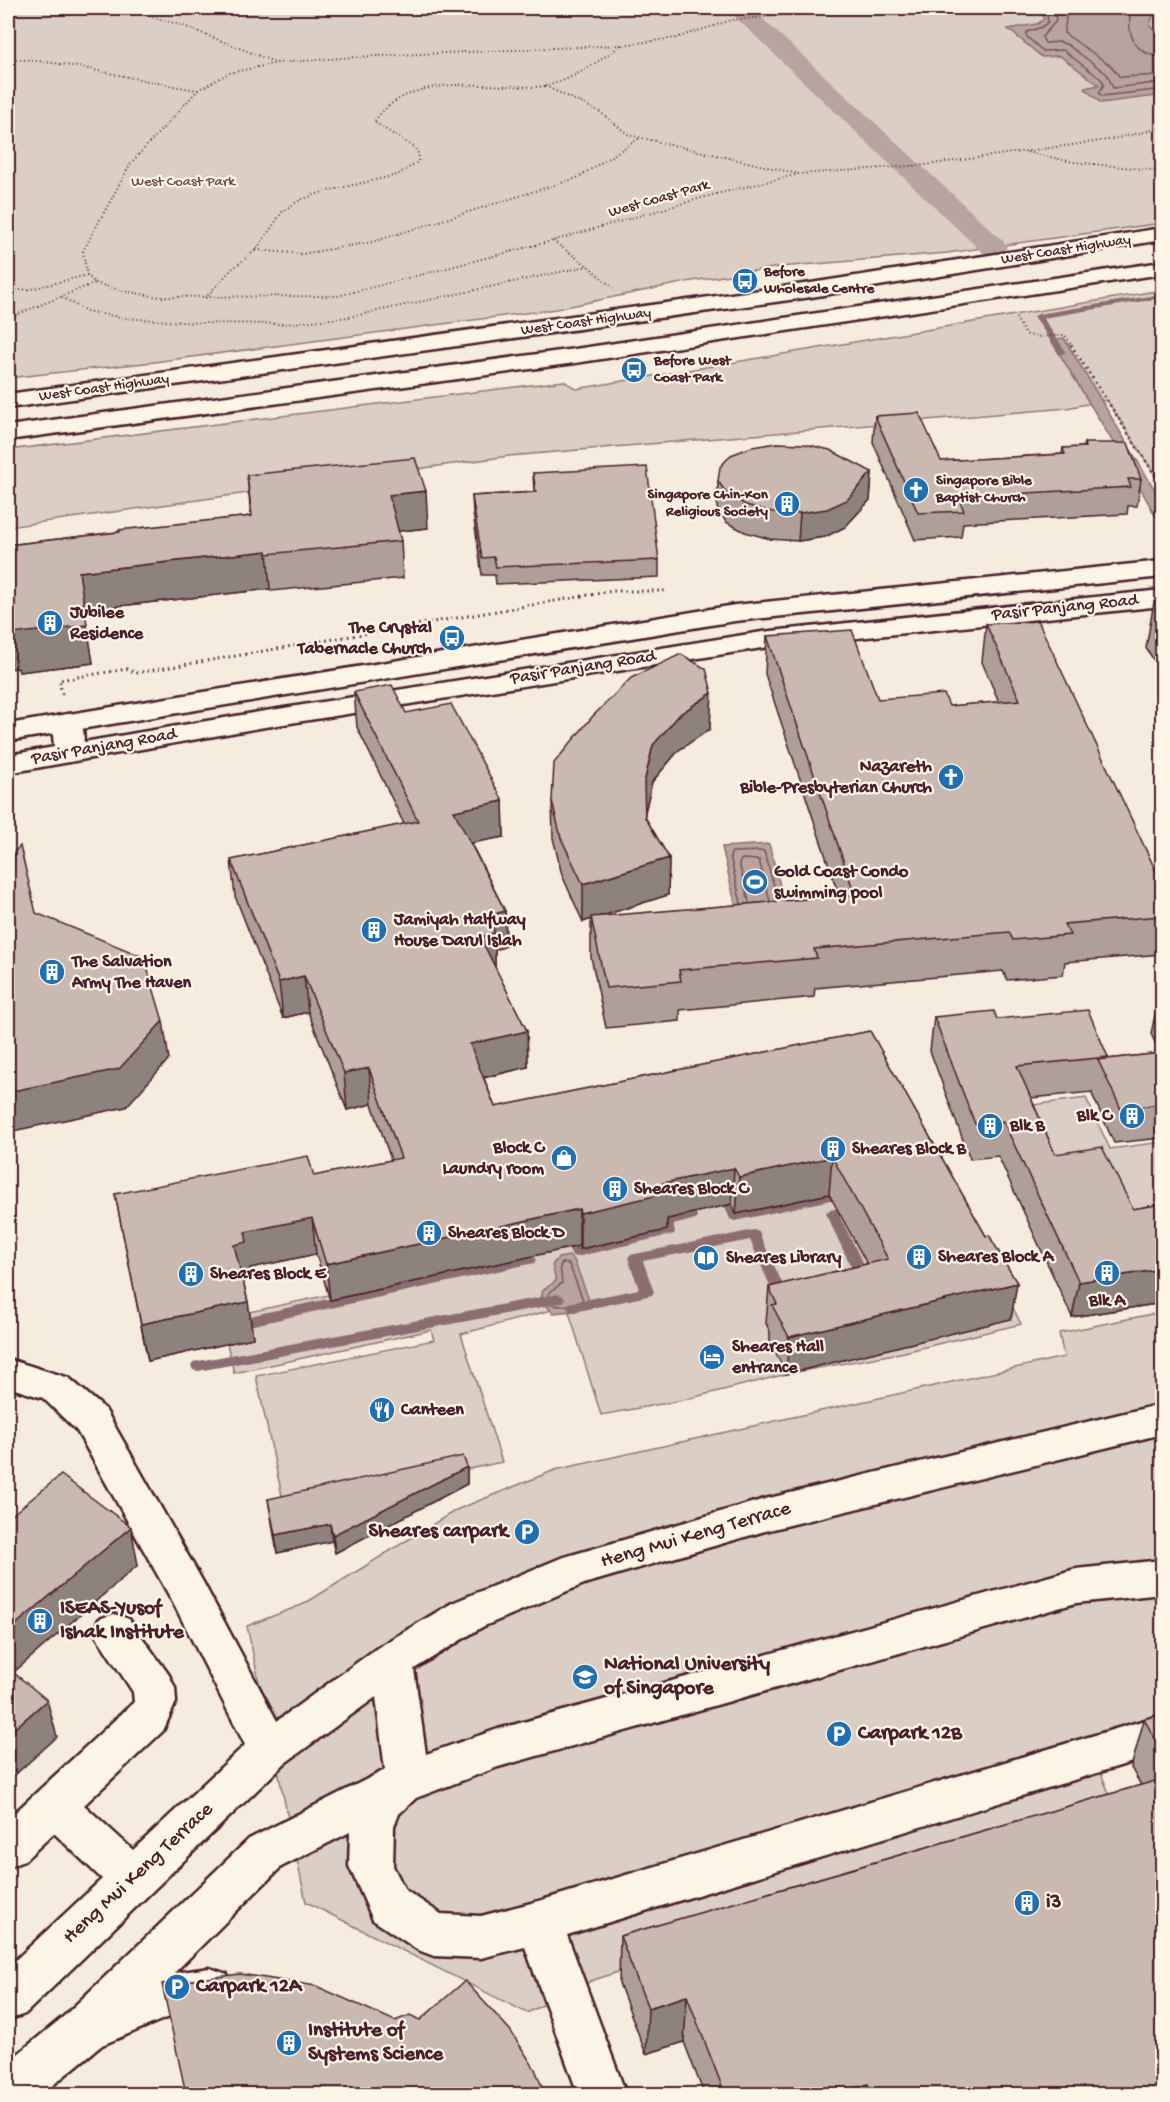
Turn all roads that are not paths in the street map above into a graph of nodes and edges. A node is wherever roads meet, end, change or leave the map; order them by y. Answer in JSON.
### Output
{"nodes":[{"id":1,"x":1162,"y":234,"type":"edge"},
{"id":2,"x":1162,"y":268,"type":"edge"},
{"id":3,"x":8,"y":401,"type":"edge"},
{"id":4,"x":8,"y":433,"type":"edge"},
{"id":5,"x":1162,"y":569,"type":"edge"},
{"id":6,"x":1162,"y":598,"type":"edge"},
{"id":7,"x":68,"y":722,"type":"junction"},
{"id":8,"x":8,"y":733,"type":"edge"},
{"id":9,"x":69,"y":753,"type":"junction"},
{"id":10,"x":8,"y":764,"type":"edge"},
{"id":11,"x":8,"y":1374,"type":"edge"},
{"id":12,"x":1162,"y":1419,"type":"edge"},
{"id":13,"x":1162,"y":1577,"type":"edge"},
{"id":14,"x":114,"y":1631,"type":"dead end"},
{"id":15,"x":392,"y":1661,"type":"junction"},
{"id":16,"x":1162,"y":1734,"type":"edge"},
{"id":17,"x":270,"y":1750,"type":"junction"},
{"id":18,"x":408,"y":1780,"type":"junction"},
{"id":19,"x":53,"y":1804,"type":"junction"},
{"id":20,"x":8,"y":1847,"type":"edge"},
{"id":21,"x":133,"y":1879,"type":"junction"},
{"id":22,"x":538,"y":1922,"type":"junction"},
{"id":23,"x":247,"y":1985,"type":"edge"},
{"id":24,"x":8,"y":1998,"type":"edge"},
{"id":25,"x":78,"y":2035,"type":"junction"},
{"id":26,"x":8,"y":2092,"type":"edge"},
{"id":27,"x":602,"y":2094,"type":"edge"}],
"edges":[{"from":1,"to":3,"type":"main road","name":"West Coast Highway"},
{"from":2,"to":4,"type":"main road","name":"West Coast Highway"},
{"from":5,"to":7,"type":"main road","name":"Pasir Panjang Road"},
{"from":6,"to":9,"type":"main road","name":"Pasir Panjang Road"},
{"from":7,"to":8,"type":"main road","name":"Pasir Panjang Road"},
{"from":7,"to":9,"type":"main road"},
{"from":9,"to":10,"type":"main road","name":"Pasir Panjang Road"},
{"from":11,"to":17,"type":"main road"},
{"from":12,"to":15,"type":"main road","name":"Heng Mui Keng Terrace"},
{"from":13,"to":18,"type":"main road"},
{"from":14,"to":19,"type":"main road"},
{"from":15,"to":17,"type":"main road","name":"Heng Mui Keng Terrace"},
{"from":15,"to":18,"type":"main road"},
{"from":16,"to":22,"type":"main road"},
{"from":17,"to":21,"type":"main road","name":"Heng Mui Keng Terrace"},
{"from":18,"to":22,"type":"main road"},
{"from":18,"to":25,"type":"main road"},
{"from":19,"to":20,"type":"main road"},
{"from":19,"to":21,"type":"main road"},
{"from":21,"to":24,"type":"main road","name":"Heng Mui Keng Terrace"},
{"from":22,"to":27,"type":"main road"},
{"from":23,"to":25,"type":"main road"},
{"from":25,"to":26,"type":"main road"}]}
